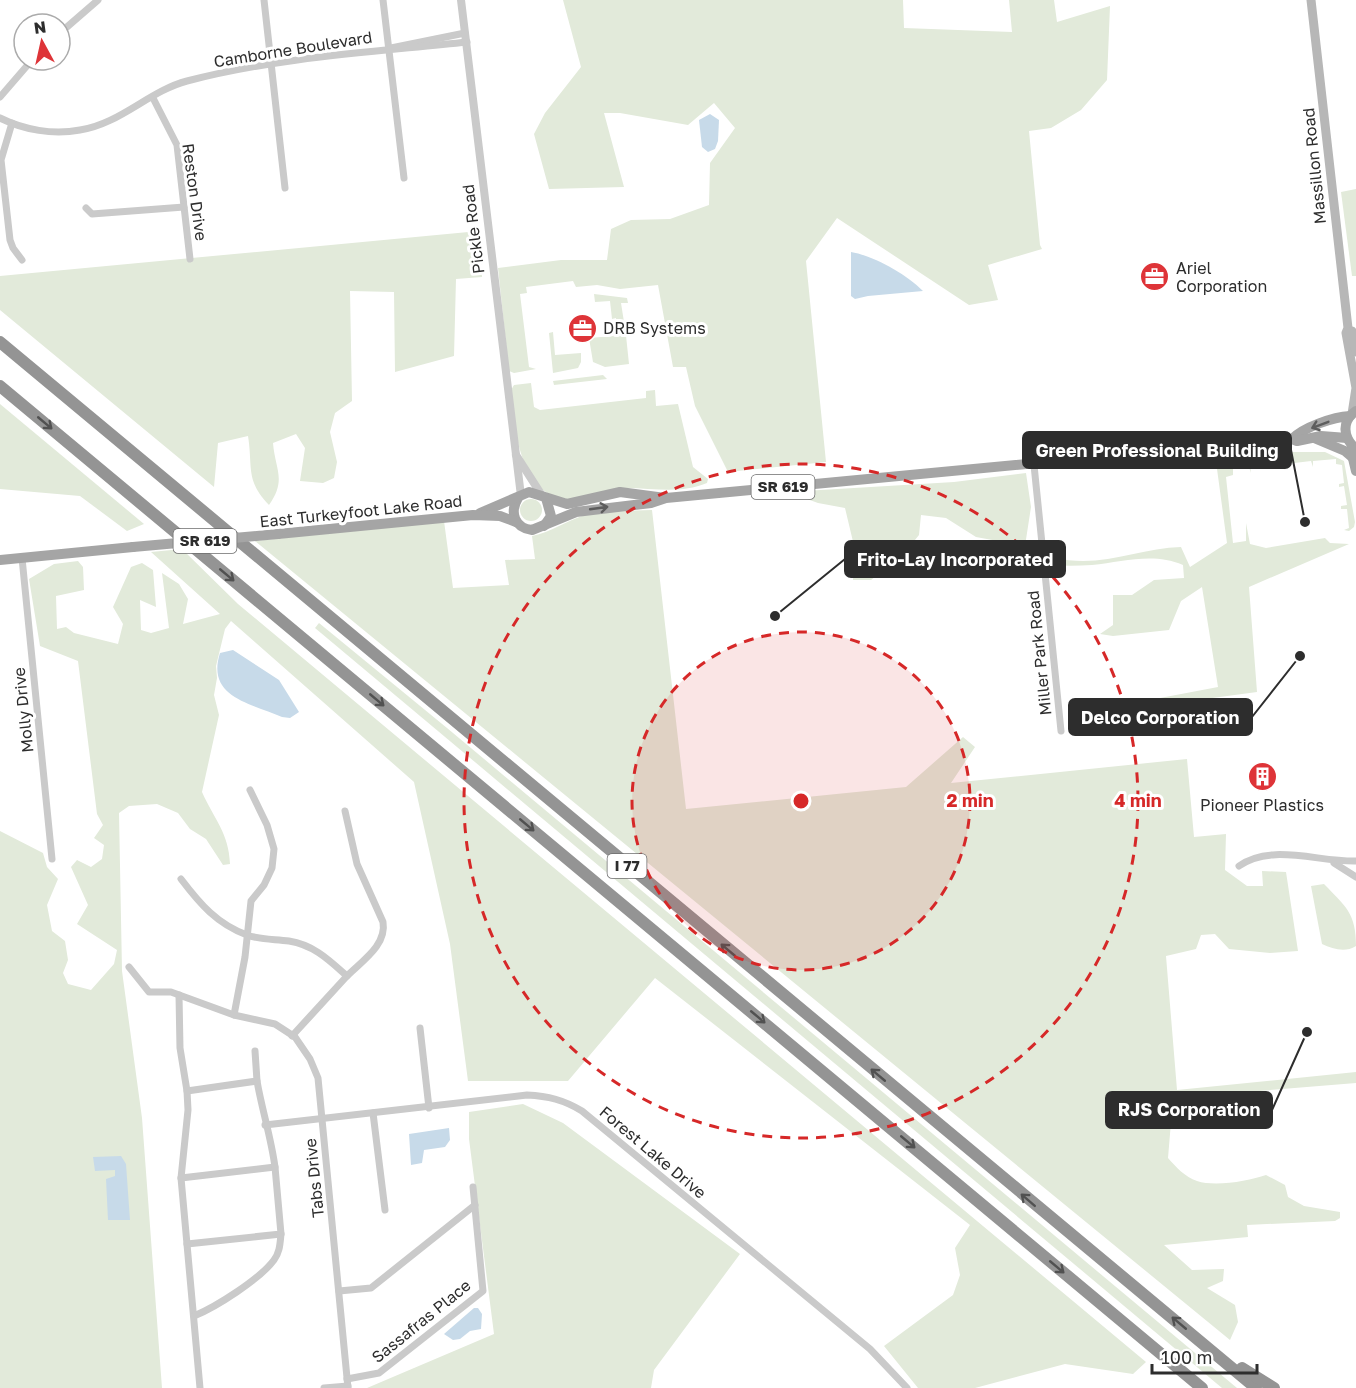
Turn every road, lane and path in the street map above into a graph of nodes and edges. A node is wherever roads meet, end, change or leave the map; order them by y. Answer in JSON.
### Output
{"nodes":[{"id":1,"x":98,"y":0,"type":"edge"},
{"id":2,"x":264,"y":0,"type":"edge"},
{"id":3,"x":383,"y":0,"type":"edge"},
{"id":4,"x":461,"y":0,"type":"edge"},
{"id":5,"x":1311,"y":0,"type":"edge"},
{"id":6,"x":72,"y":23,"type":"edge"},
{"id":7,"x":466,"y":38,"type":"junction"},
{"id":8,"x":388,"y":49,"type":"junction"},
{"id":9,"x":271,"y":63,"type":"junction"},
{"id":10,"x":22,"y":72,"type":"edge"},
{"id":11,"x":0,"y":97,"type":"edge"},
{"id":12,"x":153,"y":98,"type":"junction"},
{"id":13,"x":0,"y":118,"type":"edge"},
{"id":14,"x":12,"y":123,"type":"junction"},
{"id":15,"x":404,"y":178,"type":"dead end"},
{"id":16,"x":285,"y":188,"type":"dead end"},
{"id":17,"x":184,"y":207,"type":"junction"},
{"id":18,"x":86,"y":208,"type":"dead end"},
{"id":19,"x":22,"y":260,"type":"dead end"},
{"id":20,"x":190,"y":260,"type":"dead end"},
{"id":21,"x":1348,"y":328,"type":"junction"},
{"id":22,"x":0,"y":342,"type":"edge"},
{"id":23,"x":1356,"y":352,"type":"edge"},
{"id":24,"x":0,"y":386,"type":"edge"},
{"id":25,"x":1353,"y":413,"type":"edge"},
{"id":26,"x":1314,"y":438,"type":"junction"},
{"id":27,"x":1292,"y":439,"type":"junction"},
{"id":28,"x":1351,"y":447,"type":"edge"},
{"id":29,"x":516,"y":454,"type":"junction"},
{"id":30,"x":1034,"y":465,"type":"junction"},
{"id":31,"x":1356,"y":471,"type":"edge"},
{"id":32,"x":543,"y":496,"type":"junction"},
{"id":33,"x":520,"y":497,"type":"junction"},
{"id":34,"x":666,"y":498,"type":"junction"},
{"id":35,"x":473,"y":515,"type":"junction"},
{"id":36,"x":516,"y":522,"type":"junction"},
{"id":37,"x":544,"y":526,"type":"junction"},
{"id":38,"x":22,"y":558,"type":"junction"},
{"id":39,"x":0,"y":560,"type":"edge"},
{"id":40,"x":1061,"y":731,"type":"dead end"},
{"id":41,"x":250,"y":790,"type":"dead end"},
{"id":42,"x":345,"y":811,"type":"dead end"},
{"id":43,"x":52,"y":859,"type":"dead end"},
{"id":44,"x":1356,"y":861,"type":"edge"},
{"id":45,"x":1332,"y":862,"type":"junction"},
{"id":46,"x":1239,"y":866,"type":"dead end"},
{"id":47,"x":1356,"y":877,"type":"edge"},
{"id":48,"x":181,"y":879,"type":"dead end"},
{"id":49,"x":247,"y":935,"type":"junction"},
{"id":50,"x":129,"y":967,"type":"dead end"},
{"id":51,"x":347,"y":976,"type":"junction"},
{"id":52,"x":179,"y":995,"type":"junction"},
{"id":53,"x":234,"y":1015,"type":"junction"},
{"id":54,"x":420,"y":1028,"type":"dead end"},
{"id":55,"x":292,"y":1036,"type":"junction"},
{"id":56,"x":255,"y":1051,"type":"dead end"},
{"id":57,"x":257,"y":1081,"type":"junction"},
{"id":58,"x":186,"y":1091,"type":"junction"},
{"id":59,"x":429,"y":1108,"type":"junction"},
{"id":60,"x":373,"y":1113,"type":"junction"},
{"id":61,"x":322,"y":1119,"type":"junction"},
{"id":62,"x":265,"y":1125,"type":"junction"},
{"id":63,"x":275,"y":1167,"type":"junction"},
{"id":64,"x":181,"y":1178,"type":"junction"},
{"id":65,"x":473,"y":1187,"type":"dead end"},
{"id":66,"x":475,"y":1204,"type":"junction"},
{"id":67,"x":384,"y":1210,"type":"dead end"},
{"id":68,"x":281,"y":1234,"type":"junction"},
{"id":69,"x":187,"y":1244,"type":"junction"},
{"id":70,"x":339,"y":1291,"type":"junction"},
{"id":71,"x":194,"y":1316,"type":"junction"},
{"id":72,"x":1203,"y":1343,"type":"junction"},
{"id":73,"x":348,"y":1384,"type":"edge"},
{"id":74,"x":201,"y":1388,"type":"edge"},
{"id":75,"x":324,"y":1388,"type":"edge"},
{"id":76,"x":907,"y":1388,"type":"edge"},
{"id":77,"x":1202,"y":1388,"type":"edge"},
{"id":78,"x":1256,"y":1388,"type":"edge"},
{"id":79,"x":1274,"y":1388,"type":"edge"}],
"edges":[{"from":1,"to":6,"type":"street"},
{"from":2,"to":9,"type":"street"},
{"from":3,"to":8,"type":"street"},
{"from":4,"to":7,"type":"street","name":"Pickle Road"},
{"from":5,"to":21,"type":"main road","name":"Massillon Road"},
{"from":7,"to":8,"type":"street","name":"Camborne Boulevard"},
{"from":7,"to":29,"type":"street","name":"Pickle Road"},
{"from":8,"to":9,"type":"street","name":"Camborne Boulevard"},
{"from":8,"to":15,"type":"street"},
{"from":9,"to":12,"type":"street","name":"Camborne Boulevard"},
{"from":9,"to":16,"type":"street"},
{"from":10,"to":11,"type":"street"},
{"from":12,"to":14,"type":"street","name":"Camborne Boulevard"},
{"from":12,"to":17,"type":"street","name":"Reston Drive"},
{"from":13,"to":14,"type":"street","name":"Camborne Boulevard"},
{"from":14,"to":19,"type":"street"},
{"from":17,"to":18,"type":"street"},
{"from":17,"to":20,"type":"street","name":"Reston Drive"},
{"from":21,"to":23,"type":"main road","name":"Massillon Road"},
{"from":21,"to":25,"type":"main road","name":"Massillon Road"},
{"from":72,"to":22,"type":"highway","number":"I 77","one_way":true},
{"from":24,"to":77,"type":"highway","number":"I 77","one_way":true},
{"from":25,"to":27,"type":"main road","number":"SR 619","one_way":true},
{"from":25,"to":28,"type":"main road"},
{"from":26,"to":27,"type":"main road","number":"SR 619"},
{"from":26,"to":28,"type":"main road","number":"SR 619"},
{"from":26,"to":28,"type":"main road"},
{"from":27,"to":30,"type":"main road","number":"SR 619"},
{"from":28,"to":31,"type":"main road"},
{"from":29,"to":32,"type":"street","name":"Pickle Road"},
{"from":29,"to":33,"type":"street","name":"Pickle Road"},
{"from":30,"to":34,"type":"main road","number":"SR 619"},
{"from":30,"to":40,"type":"street","name":"Miller Park Road"},
{"from":32,"to":33,"type":"main road"},
{"from":32,"to":34,"type":"main road"},
{"from":32,"to":37,"type":"main road"},
{"from":33,"to":35,"type":"main road","name":"East Turkeyfoot Lake Road"},
{"from":33,"to":36,"type":"main road"},
{"from":37,"to":34,"type":"main road","one_way":true},
{"from":35,"to":36,"type":"main road","name":"East Turkeyfoot Lake Road"},
{"from":35,"to":38,"type":"main road","name":"East Turkeyfoot Lake Road","number":"SR 619","bridge":true},
{"from":36,"to":37,"type":"main road"},
{"from":38,"to":39,"type":"main road","name":"East Turkeyfoot Lake Road","number":"SR 619"},
{"from":38,"to":43,"type":"street","name":"Molly Drive"},
{"from":41,"to":49,"type":"street"},
{"from":42,"to":51,"type":"street"},
{"from":44,"to":45,"type":"street"},
{"from":45,"to":46,"type":"street"},
{"from":45,"to":47,"type":"street"},
{"from":48,"to":49,"type":"street"},
{"from":49,"to":51,"type":"street"},
{"from":49,"to":53,"type":"street"},
{"from":50,"to":52,"type":"street","name":"Tabs Drive"},
{"from":51,"to":55,"type":"street"},
{"from":52,"to":53,"type":"street","name":"Tabs Drive"},
{"from":52,"to":58,"type":"street"},
{"from":53,"to":55,"type":"street","name":"Tabs Drive"},
{"from":54,"to":59,"type":"street"},
{"from":55,"to":61,"type":"street","name":"Tabs Drive"},
{"from":56,"to":57,"type":"street"},
{"from":57,"to":58,"type":"street"},
{"from":57,"to":62,"type":"street"},
{"from":58,"to":64,"type":"street"},
{"from":59,"to":60,"type":"street","name":"Forest Lake Drive"},
{"from":59,"to":76,"type":"street","name":"Forest Lake Drive"},
{"from":60,"to":61,"type":"street","name":"Forest Lake Drive"},
{"from":60,"to":67,"type":"street"},
{"from":61,"to":62,"type":"street","name":"Forest Lake Drive"},
{"from":61,"to":70,"type":"street","name":"Tabs Drive"},
{"from":62,"to":63,"type":"street"},
{"from":63,"to":64,"type":"street"},
{"from":63,"to":68,"type":"street"},
{"from":64,"to":69,"type":"street"},
{"from":65,"to":66,"type":"street","name":"Sassafras Place"},
{"from":66,"to":70,"type":"street"},
{"from":66,"to":73,"type":"street","name":"Sassafras Place"},
{"from":68,"to":69,"type":"street"},
{"from":68,"to":71,"type":"street"},
{"from":69,"to":71,"type":"street"},
{"from":70,"to":73,"type":"street","name":"Tabs Drive"},
{"from":71,"to":74,"type":"street"},
{"from":72,"to":78,"type":"highway","number":"I 77"},
{"from":72,"to":79,"type":"highway"},
{"from":73,"to":75,"type":"street"}]}
